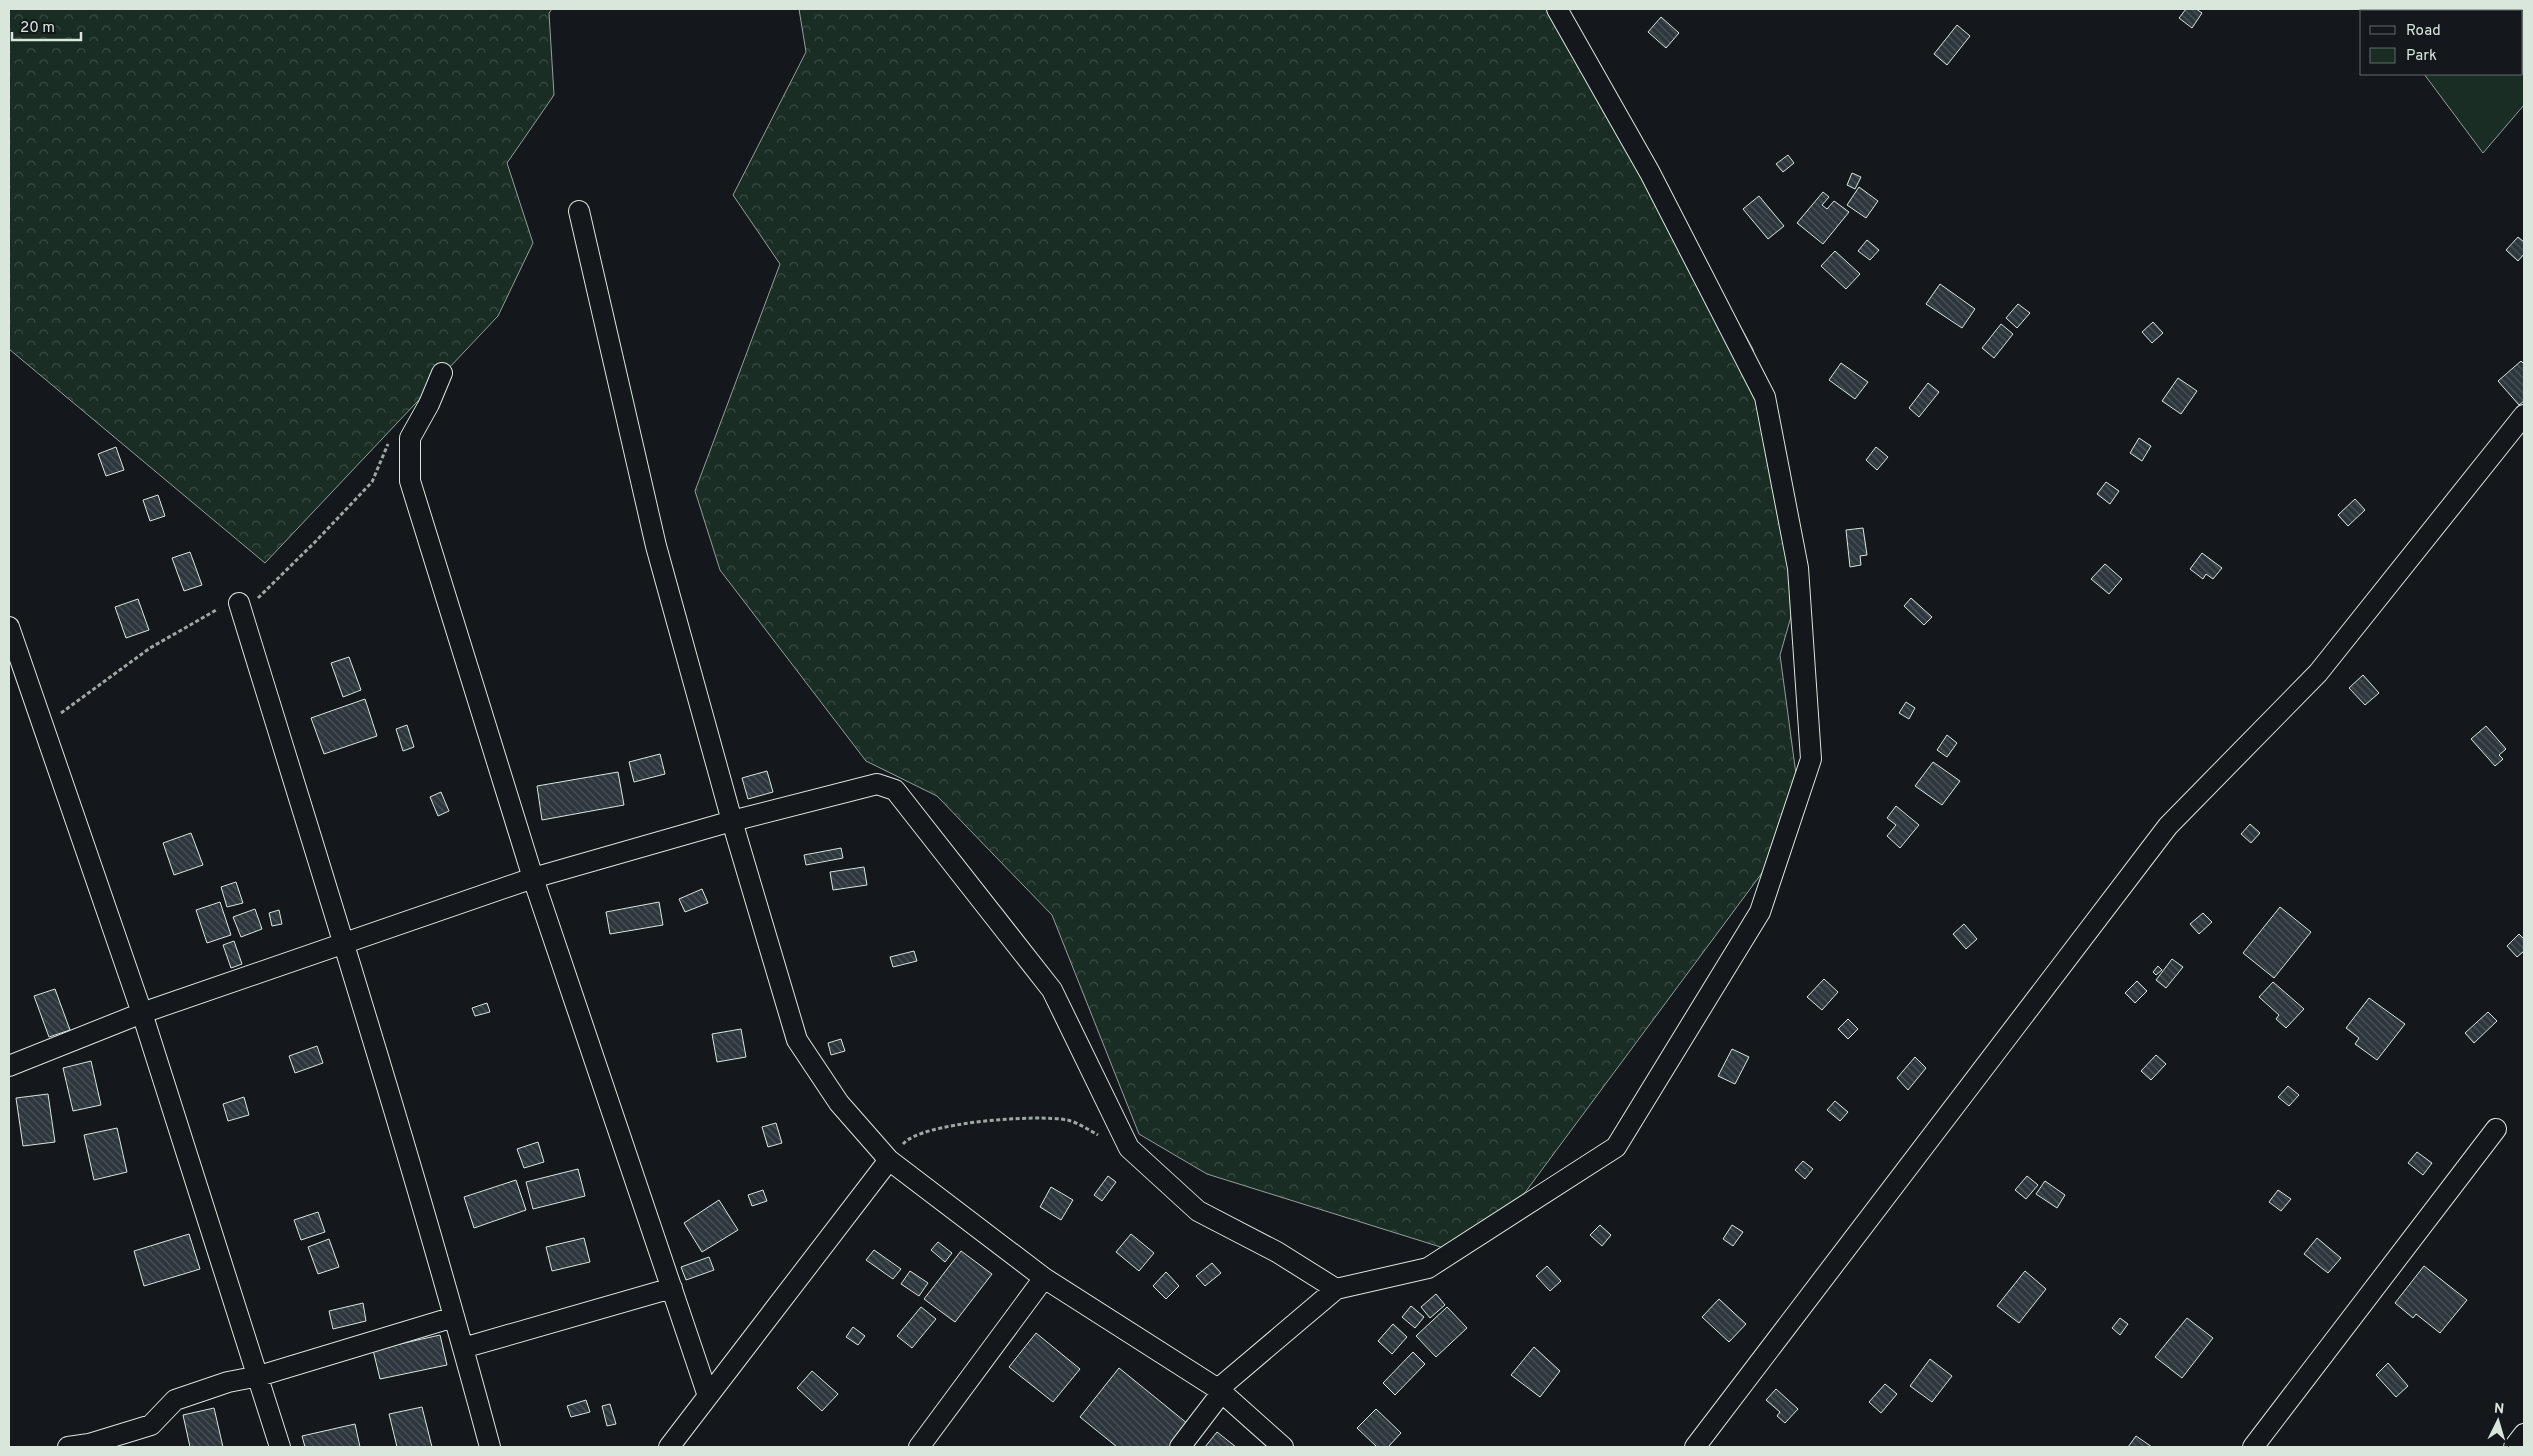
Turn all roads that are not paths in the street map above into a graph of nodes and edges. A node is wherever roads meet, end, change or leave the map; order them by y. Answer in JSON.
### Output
{"nodes":[{"id":1,"x":1557,"y":9,"type":"edge"},
{"id":2,"x":579,"y":211,"type":"dead end"},
{"id":3,"x":442,"y":373,"type":"dead end"},
{"id":4,"x":2524,"y":415,"type":"edge"},
{"id":5,"x":239,"y":603,"type":"road end"},
{"id":6,"x":9,"y":627,"type":"edge"},
{"id":7,"x":732,"y":821,"type":"junction"},
{"id":8,"x":533,"y":878,"type":"junction"},
{"id":9,"x":344,"y":944,"type":"junction"},
{"id":10,"x":142,"y":1013,"type":"junction"},
{"id":11,"x":9,"y":1066,"type":"edge"},
{"id":12,"x":2496,"y":1129,"type":"dead end"},
{"id":13,"x":889,"y":1160,"type":"junction"},
{"id":14,"x":1044,"y":1278,"type":"junction"},
{"id":15,"x":672,"y":1288,"type":"junction"},
{"id":16,"x":1336,"y":1289,"type":"junction"},
{"id":17,"x":454,"y":1317,"type":"junction"},
{"id":18,"x":463,"y":1348,"type":"junction"},
{"id":19,"x":259,"y":1376,"type":"junction"},
{"id":20,"x":1220,"y":1391,"type":"junction"},
{"id":21,"x":708,"y":1396,"type":"junction"},
{"id":22,"x":2524,"y":1434,"type":"edge"},
{"id":23,"x":68,"y":1447,"type":"edge"},
{"id":24,"x":280,"y":1447,"type":"edge"},
{"id":25,"x":490,"y":1447,"type":"edge"},
{"id":26,"x":669,"y":1447,"type":"edge"},
{"id":27,"x":919,"y":1447,"type":"edge"},
{"id":28,"x":1180,"y":1447,"type":"edge"},
{"id":29,"x":1283,"y":1447,"type":"edge"},
{"id":30,"x":1695,"y":1447,"type":"edge"},
{"id":31,"x":2253,"y":1447,"type":"edge"},
{"id":32,"x":2514,"y":1447,"type":"edge"}],
"edges":[{"from":1,"to":16,"type":"street"},
{"from":2,"to":7,"type":"street"},
{"from":3,"to":8,"type":"street"},
{"from":4,"to":30,"type":"street"},
{"from":5,"to":9,"type":"street"},
{"from":6,"to":10,"type":"street"},
{"from":7,"to":8,"type":"street"},
{"from":7,"to":13,"type":"street"},
{"from":7,"to":16,"type":"street"},
{"from":8,"to":9,"type":"street"},
{"from":8,"to":15,"type":"street"},
{"from":9,"to":10,"type":"street"},
{"from":9,"to":17,"type":"street"},
{"from":10,"to":11,"type":"street"},
{"from":10,"to":19,"type":"street"},
{"from":12,"to":31,"type":"street"},
{"from":13,"to":14,"type":"street"},
{"from":13,"to":21,"type":"street"},
{"from":14,"to":20,"type":"street"},
{"from":14,"to":27,"type":"street"},
{"from":15,"to":18,"type":"street"},
{"from":15,"to":21,"type":"street"},
{"from":16,"to":20,"type":"street"},
{"from":17,"to":18,"type":"street"},
{"from":17,"to":19,"type":"street"},
{"from":18,"to":25,"type":"street"},
{"from":19,"to":23,"type":"street"},
{"from":19,"to":24,"type":"street"},
{"from":20,"to":28,"type":"street"},
{"from":20,"to":29,"type":"street"},
{"from":21,"to":26,"type":"street"},
{"from":22,"to":32,"type":"street"}]}
